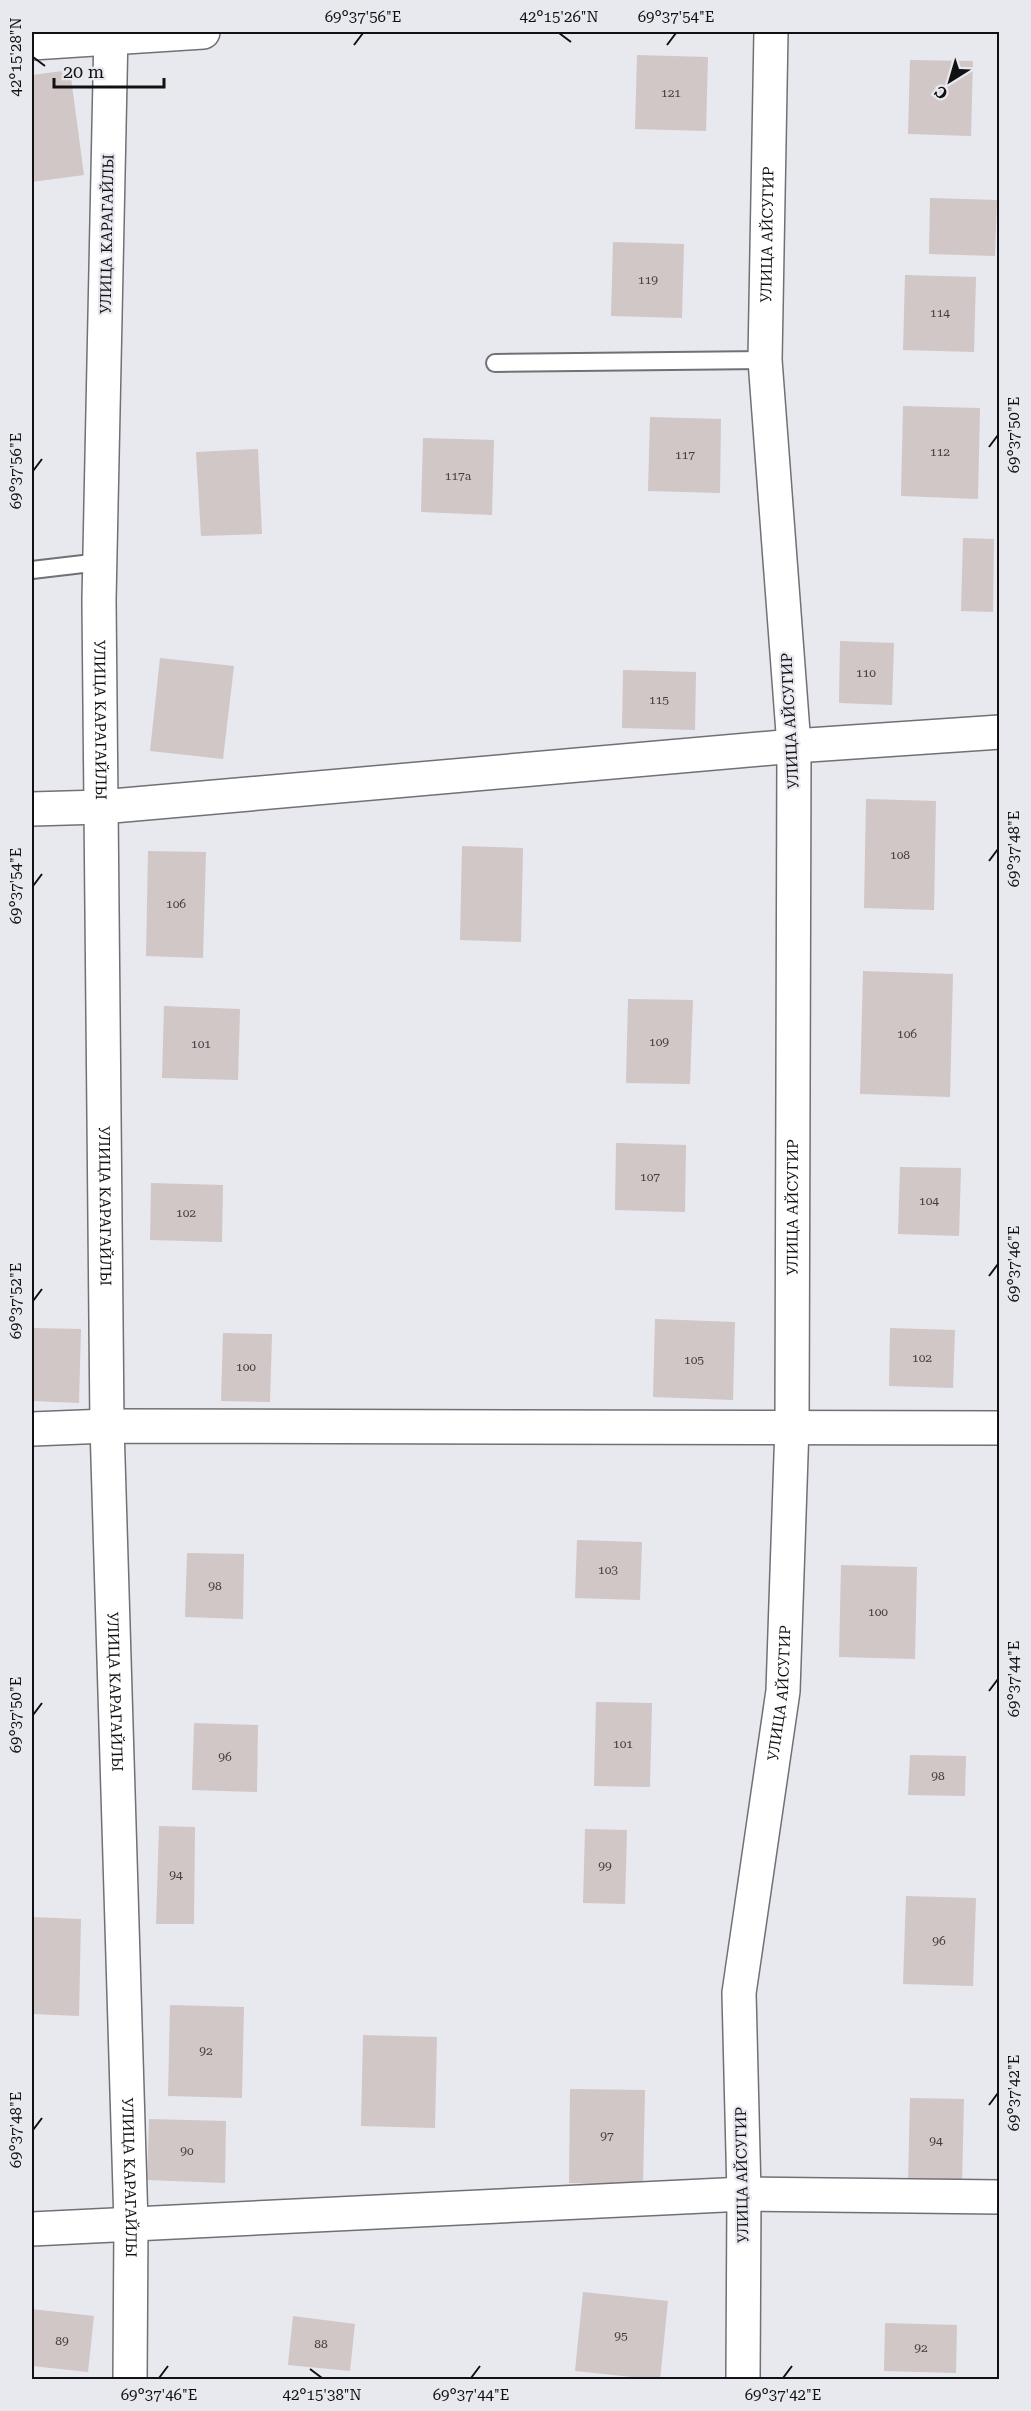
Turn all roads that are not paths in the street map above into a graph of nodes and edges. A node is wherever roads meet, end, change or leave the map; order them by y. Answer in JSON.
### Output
{"nodes":[{"id":1,"x":203,"y":32,"type":"edge"},
{"id":2,"x":771,"y":32,"type":"edge"},
{"id":3,"x":111,"y":34,"type":"edge"},
{"id":4,"x":32,"y":43,"type":"edge"},
{"id":5,"x":765,"y":360,"type":"junction"},
{"id":6,"x":495,"y":363,"type":"dead end"},
{"id":7,"x":100,"y":562,"type":"junction"},
{"id":8,"x":32,"y":570,"type":"edge"},
{"id":9,"x":999,"y":732,"type":"edge"},
{"id":10,"x":794,"y":746,"type":"junction"},
{"id":11,"x":101,"y":807,"type":"junction"},
{"id":12,"x":32,"y":809,"type":"edge"},
{"id":13,"x":107,"y":1426,"type":"junction"},
{"id":14,"x":792,"y":1426,"type":"junction"},
{"id":15,"x":999,"y":1428,"type":"edge"},
{"id":16,"x":32,"y":1429,"type":"edge"},
{"id":17,"x":744,"y":2194,"type":"junction"},
{"id":18,"x":999,"y":2197,"type":"edge"},
{"id":19,"x":131,"y":2224,"type":"junction"},
{"id":20,"x":32,"y":2229,"type":"edge"},
{"id":21,"x":130,"y":2379,"type":"edge"},
{"id":22,"x":743,"y":2379,"type":"edge"}],
"edges":[{"from":1,"to":3,"type":"street"},
{"from":2,"to":5,"type":"street","name":"УЛИЦА АЙСУГИР"},
{"from":3,"to":4,"type":"street"},
{"from":3,"to":7,"type":"street","name":"УЛИЦА КАРАГАЙЛЫ"},
{"from":5,"to":6,"type":"lane"},
{"from":5,"to":10,"type":"street","name":"УЛИЦА АЙСУГИР"},
{"from":7,"to":8,"type":"lane"},
{"from":7,"to":11,"type":"street","name":"УЛИЦА КАРАГАЙЛЫ"},
{"from":9,"to":10,"type":"street"},
{"from":10,"to":11,"type":"street"},
{"from":10,"to":14,"type":"street","name":"УЛИЦА АЙСУГИР"},
{"from":11,"to":12,"type":"street"},
{"from":11,"to":13,"type":"street","name":"УЛИЦА КАРАГАЙЛЫ"},
{"from":13,"to":14,"type":"street"},
{"from":13,"to":16,"type":"street"},
{"from":13,"to":19,"type":"street","name":"УЛИЦА КАРАГАЙЛЫ"},
{"from":14,"to":15,"type":"street"},
{"from":14,"to":17,"type":"street","name":"УЛИЦА АЙСУГИР"},
{"from":17,"to":18,"type":"street"},
{"from":17,"to":19,"type":"street"},
{"from":17,"to":22,"type":"street","name":"УЛИЦА АЙСУГИР"},
{"from":19,"to":20,"type":"street"},
{"from":19,"to":21,"type":"street","name":"УЛИЦА КАРАГАЙЛЫ"}]}
